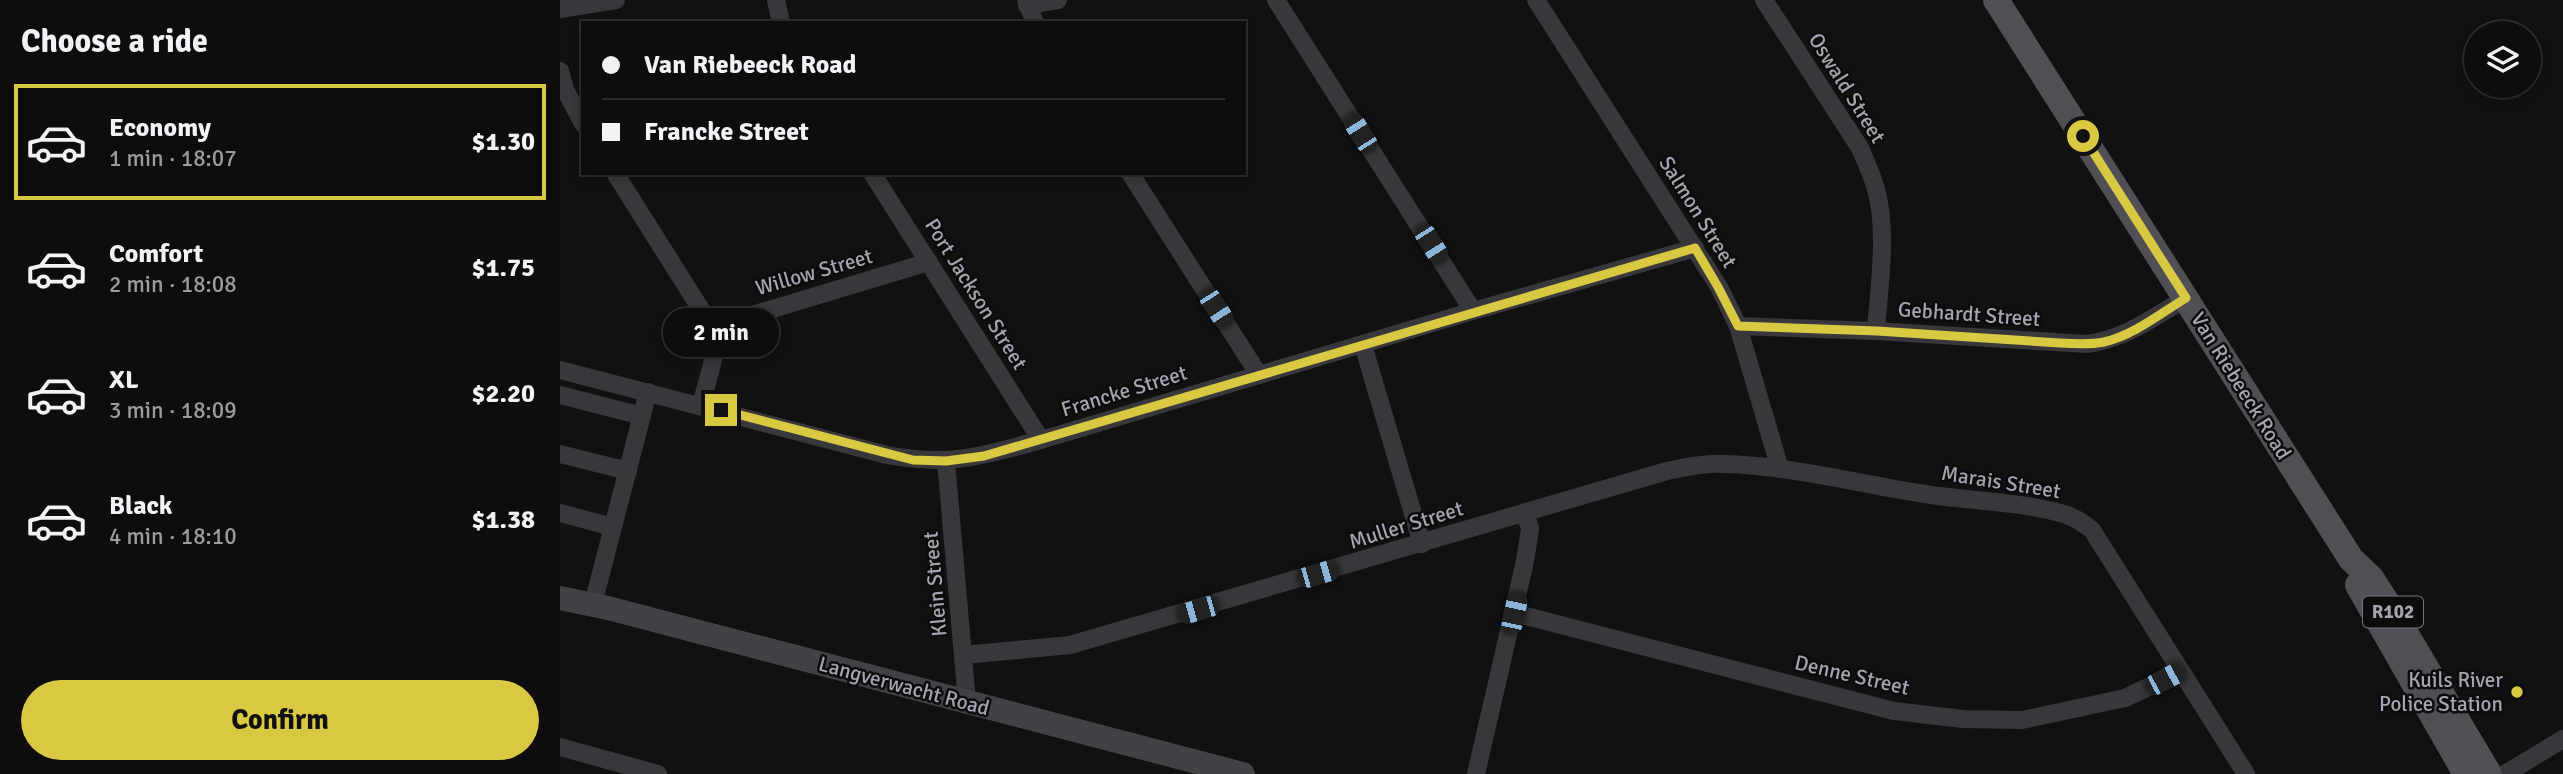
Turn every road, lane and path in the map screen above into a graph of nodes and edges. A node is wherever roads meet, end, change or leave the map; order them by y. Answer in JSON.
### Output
{"nodes":[{"id":1,"x":616,"y":0,"type":"edge"},
{"id":2,"x":776,"y":0,"type":"edge"},
{"id":3,"x":1058,"y":0,"type":"edge"},
{"id":4,"x":1276,"y":0,"type":"edge"},
{"id":5,"x":1536,"y":0,"type":"edge"},
{"id":6,"x":1764,"y":0,"type":"edge"},
{"id":7,"x":1996,"y":0,"type":"edge"},
{"id":8,"x":1027,"y":2,"type":"edge"},
{"id":9,"x":560,"y":9,"type":"edge"},
{"id":10,"x":781,"y":21,"type":"edge"},
{"id":11,"x":1034,"y":21,"type":"edge"},
{"id":12,"x":560,"y":71,"type":"edge"},
{"id":13,"x":581,"y":120,"type":"edge"},
{"id":14,"x":616,"y":175,"type":"edge"},
{"id":15,"x":873,"y":175,"type":"edge"},
{"id":16,"x":1131,"y":175,"type":"edge"},
{"id":17,"x":1695,"y":248,"type":"junction"},
{"id":18,"x":929,"y":262,"type":"junction"},
{"id":19,"x":2186,"y":298,"type":"junction"},
{"id":20,"x":1474,"y":311,"type":"junction"},
{"id":21,"x":1738,"y":326,"type":"junction"},
{"id":22,"x":712,"y":327,"type":"junction"},
{"id":23,"x":1877,"y":331,"type":"junction"},
{"id":24,"x":1363,"y":345,"type":"junction"},
{"id":25,"x":560,"y":370,"type":"edge"},
{"id":26,"x":1259,"y":375,"type":"junction"},
{"id":27,"x":648,"y":392,"type":"junction"},
{"id":28,"x":560,"y":395,"type":"edge"},
{"id":29,"x":701,"y":405,"type":"junction"},
{"id":30,"x":642,"y":416,"type":"junction"},
{"id":31,"x":1041,"y":440,"type":"junction"},
{"id":32,"x":560,"y":454,"type":"edge"},
{"id":33,"x":946,"y":461,"type":"junction"},
{"id":34,"x":1780,"y":469,"type":"junction"},
{"id":35,"x":628,"y":471,"type":"junction"},
{"id":36,"x":1525,"y":512,"type":"junction"},
{"id":37,"x":560,"y":513,"type":"edge"},
{"id":38,"x":613,"y":527,"type":"junction"},
{"id":39,"x":1422,"y":544,"type":"junction"},
{"id":40,"x":2351,"y":559,"type":"junction"},
{"id":41,"x":561,"y":599,"type":"edge"},
{"id":42,"x":593,"y":604,"type":"junction"},
{"id":43,"x":1514,"y":613,"type":"junction"},
{"id":44,"x":964,"y":655,"type":"junction"},
{"id":45,"x":2180,"y":671,"type":"junction"},
{"id":46,"x":967,"y":702,"type":"junction"},
{"id":47,"x":2563,"y":739,"type":"edge"},
{"id":48,"x":560,"y":747,"type":"edge"},
{"id":49,"x":658,"y":774,"type":"edge"},
{"id":50,"x":1243,"y":774,"type":"edge"},
{"id":51,"x":1476,"y":774,"type":"edge"},
{"id":52,"x":2246,"y":774,"type":"edge"},
{"id":53,"x":2466,"y":774,"type":"edge"},
{"id":54,"x":2489,"y":774,"type":"edge"},
{"id":55,"x":2507,"y":774,"type":"edge"}],
"edges":[{"from":1,"to":9,"type":"street"},
{"from":2,"to":10,"type":"street"},
{"from":3,"to":8,"type":"street"},
{"from":4,"to":20,"type":"street"},
{"from":5,"to":17,"type":"street","name":"Salmon Street"},
{"from":6,"to":23,"type":"street","name":"Oswald Street"},
{"from":7,"to":19,"type":"main road","name":"Van Riebeeck Road","number":"R102"},
{"from":8,"to":11,"type":"street"},
{"from":12,"to":13,"type":"street"},
{"from":14,"to":22,"type":"street"},
{"from":15,"to":18,"type":"street","name":"Port Jackson Street"},
{"from":16,"to":26,"type":"street"},
{"from":17,"to":20,"type":"street","name":"Francke Street"},
{"from":17,"to":21,"type":"street","name":"Salmon Street"},
{"from":18,"to":22,"type":"street","name":"Willow Street"},
{"from":18,"to":31,"type":"street","name":"Port Jackson Street"},
{"from":19,"to":23,"type":"street","name":"Gebhardt Street"},
{"from":19,"to":40,"type":"main road","name":"Van Riebeeck Road","number":"R102"},
{"from":20,"to":24,"type":"street","name":"Francke Street"},
{"from":21,"to":23,"type":"street","name":"Gebhardt Street"},
{"from":21,"to":34,"type":"street","name":"Salmon Street"},
{"from":22,"to":29,"type":"street"},
{"from":24,"to":26,"type":"street","name":"Francke Street"},
{"from":24,"to":39,"type":"street"},
{"from":25,"to":27,"type":"street","name":"Francke Street"},
{"from":26,"to":31,"type":"street","name":"Francke Street"},
{"from":27,"to":29,"type":"street","name":"Francke Street"},
{"from":27,"to":30,"type":"street"},
{"from":28,"to":30,"type":"street"},
{"from":29,"to":33,"type":"street","name":"Francke Street"},
{"from":30,"to":35,"type":"street"},
{"from":31,"to":33,"type":"street","name":"Francke Street"},
{"from":32,"to":35,"type":"street"},
{"from":33,"to":44,"type":"street","name":"Klein Street"},
{"from":34,"to":36,"type":"street","name":"Muller Street"},
{"from":34,"to":45,"type":"street","name":"Marais Street"},
{"from":35,"to":38,"type":"street"},
{"from":36,"to":39,"type":"street","name":"Muller Street"},
{"from":36,"to":43,"type":"street"},
{"from":37,"to":38,"type":"street"},
{"from":38,"to":42,"type":"street"},
{"from":39,"to":44,"type":"street","name":"Muller Street"},
{"from":40,"to":53,"type":"main road","name":"Van Riebeeck Road","number":"R102"},
{"from":40,"to":54,"type":"main road","name":"Van Riebeeck Road","number":"R102"},
{"from":41,"to":42,"type":"street","name":"Langverwacht Road"},
{"from":42,"to":46,"type":"street","name":"Langverwacht Road"},
{"from":43,"to":45,"type":"street","name":"Denne Street"},
{"from":43,"to":51,"type":"street"},
{"from":44,"to":46,"type":"street","name":"Klein Street"},
{"from":45,"to":52,"type":"street","name":"Marais Street"},
{"from":46,"to":50,"type":"street","name":"Langverwacht Road"},
{"from":47,"to":55,"type":"street"},
{"from":48,"to":49,"type":"street"}]}
